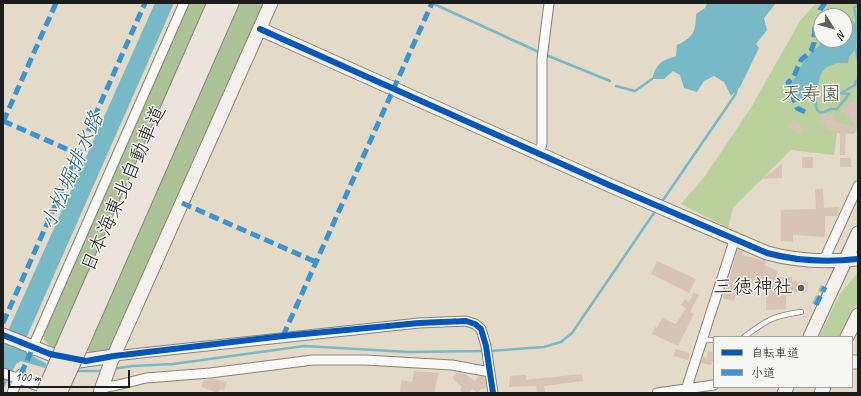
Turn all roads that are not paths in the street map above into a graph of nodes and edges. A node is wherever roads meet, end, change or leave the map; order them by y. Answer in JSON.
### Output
{"nodes":[{"id":1,"x":184,"y":3,"type":"edge"},
{"id":2,"x":216,"y":3,"type":"edge"},
{"id":3,"x":230,"y":3,"type":"edge"},
{"id":4,"x":272,"y":3,"type":"edge"},
{"id":5,"x":549,"y":3,"type":"edge"},
{"id":6,"x":260,"y":29,"type":"junction"},
{"id":7,"x":539,"y":154,"type":"junction"},
{"id":8,"x":858,"y":186,"type":"edge"},
{"id":9,"x":858,"y":233,"type":"edge"},
{"id":10,"x":735,"y":238,"type":"junction"},
{"id":11,"x":852,"y":259,"type":"edge"},
{"id":12,"x":824,"y":260,"type":"junction"},
{"id":13,"x":801,"y":312,"type":"dead end"},
{"id":14,"x":858,"y":314,"type":"edge"},
{"id":15,"x":3,"y":335,"type":"edge"},
{"id":16,"x":746,"y":336,"type":"edge"},
{"id":17,"x":811,"y":336,"type":"edge"},
{"id":18,"x":847,"y":336,"type":"edge"},
{"id":19,"x":702,"y":340,"type":"junction"},
{"id":20,"x":713,"y":340,"type":"edge"},
{"id":21,"x":72,"y":346,"type":"junction"},
{"id":22,"x":30,"y":348,"type":"junction"},
{"id":23,"x":112,"y":359,"type":"junction"},
{"id":24,"x":490,"y":371,"type":"junction"},
{"id":25,"x":3,"y":373,"type":"edge"},
{"id":26,"x":17,"y":377,"type":"junction"},
{"id":27,"x":713,"y":385,"type":"edge"},
{"id":28,"x":101,"y":388,"type":"edge"},
{"id":29,"x":685,"y":391,"type":"edge"},
{"id":30,"x":12,"y":393,"type":"edge"},
{"id":31,"x":45,"y":393,"type":"edge"},
{"id":32,"x":58,"y":393,"type":"edge"},
{"id":33,"x":62,"y":393,"type":"edge"},
{"id":34,"x":493,"y":393,"type":"edge"},
{"id":35,"x":657,"y":393,"type":"edge"}],
"edges":[{"from":1,"to":22,"type":"street"},
{"from":2,"to":21,"type":"highway","name":"日本海東北自動車道"},
{"from":3,"to":21,"type":"highway","name":"日本海東北自動車道"},
{"from":4,"to":6,"type":"street"},
{"from":5,"to":7,"type":"street"},
{"from":6,"to":7,"type":"street"},
{"from":6,"to":23,"type":"street"},
{"from":7,"to":10,"type":"street"},
{"from":8,"to":12,"type":"street"},
{"from":9,"to":11,"type":"street"},
{"from":10,"to":12,"type":"street"},
{"from":10,"to":19,"type":"street"},
{"from":11,"to":12,"type":"street"},
{"from":11,"to":17,"type":"street"},
{"from":13,"to":16,"type":"lane"},
{"from":14,"to":18,"type":"street"},
{"from":15,"to":22,"type":"street"},
{"from":19,"to":20,"type":"lane"},
{"from":19,"to":29,"type":"street"},
{"from":21,"to":31,"type":"highway","name":"日本海東北自動車道","bridge":true},
{"from":21,"to":32,"type":"highway","name":"日本海東北自動車道","bridge":true},
{"from":22,"to":23,"type":"street"},
{"from":23,"to":24,"type":"street"},
{"from":23,"to":28,"type":"street"},
{"from":24,"to":28,"type":"street"},
{"from":24,"to":34,"type":"street"},
{"from":25,"to":26,"type":"street"},
{"from":26,"to":30,"type":"street"},
{"from":26,"to":33,"type":"street"},
{"from":27,"to":29,"type":"street"},
{"from":29,"to":35,"type":"street"}]}
